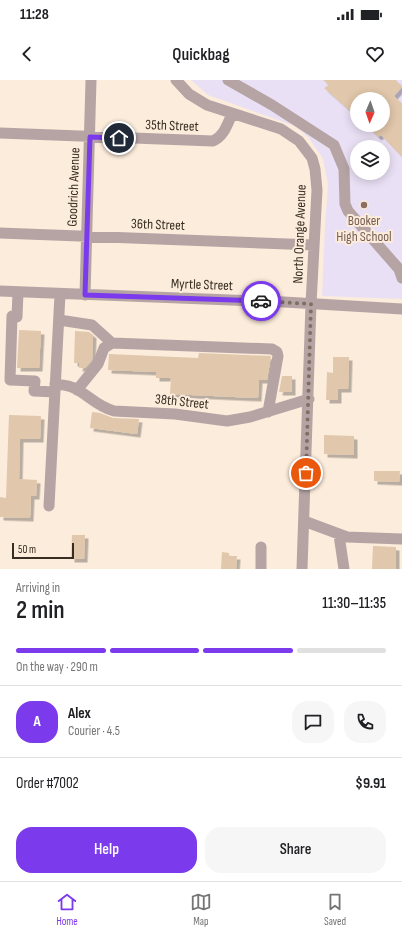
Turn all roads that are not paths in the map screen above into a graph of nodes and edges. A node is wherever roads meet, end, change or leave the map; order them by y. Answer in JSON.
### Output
{"nodes":[{"id":1,"x":91,"y":80,"type":"edge"},
{"id":2,"x":176,"y":80,"type":"edge"},
{"id":3,"x":228,"y":80,"type":"edge"},
{"id":4,"x":232,"y":114,"type":"junction"},
{"id":5,"x":0,"y":133,"type":"edge"},
{"id":6,"x":90,"y":137,"type":"junction"},
{"id":7,"x":0,"y":233,"type":"edge"},
{"id":8,"x":86,"y":237,"type":"junction"},
{"id":9,"x":314,"y":245,"type":"junction"},
{"id":10,"x":402,"y":278,"type":"edge"},
{"id":11,"x":0,"y":291,"type":"edge"},
{"id":12,"x":18,"y":292,"type":"junction"},
{"id":13,"x":60,"y":294,"type":"junction"},
{"id":14,"x":85,"y":295,"type":"junction"},
{"id":15,"x":311,"y":304,"type":"junction"},
{"id":16,"x":402,"y":309,"type":"edge"},
{"id":17,"x":59,"y":320,"type":"junction"},
{"id":18,"x":112,"y":343,"type":"junction"},
{"id":19,"x":55,"y":388,"type":"junction"},
{"id":20,"x":78,"y":390,"type":"junction"},
{"id":21,"x":309,"y":399,"type":"junction"},
{"id":22,"x":268,"y":412,"type":"junction"},
{"id":23,"x":49,"y":506,"type":"dead end"},
{"id":24,"x":304,"y":521,"type":"junction"},
{"id":25,"x":340,"y":535,"type":"junction"},
{"id":26,"x":402,"y":539,"type":"edge"},
{"id":27,"x":262,"y":547,"type":"dead end"},
{"id":28,"x":260,"y":569,"type":"edge"},
{"id":29,"x":302,"y":569,"type":"edge"},
{"id":30,"x":344,"y":569,"type":"edge"}],
"edges":[{"from":1,"to":6,"type":"street","name":"Goodrich Avenue"},
{"from":2,"to":4,"type":"street","name":"North Orange Avenue"},
{"from":3,"to":10,"type":"street"},
{"from":4,"to":6,"type":"street","name":"35th Street"},
{"from":4,"to":9,"type":"street","name":"North Orange Avenue"},
{"from":5,"to":6,"type":"street","name":"35th Street"},
{"from":6,"to":8,"type":"street","name":"Goodrich Avenue"},
{"from":7,"to":8,"type":"street","name":"36th Street"},
{"from":8,"to":9,"type":"street","name":"36th Street"},
{"from":8,"to":14,"type":"street","name":"Goodrich Avenue"},
{"from":9,"to":15,"type":"street","name":"North Orange Avenue"},
{"from":11,"to":12,"type":"street","name":"Myrtle Street"},
{"from":12,"to":13,"type":"street","name":"Myrtle Street"},
{"from":12,"to":19,"type":"street","name":"38th Street"},
{"from":13,"to":14,"type":"street","name":"Myrtle Street"},
{"from":13,"to":17,"type":"street"},
{"from":14,"to":15,"type":"street","name":"Myrtle Street"},
{"from":15,"to":16,"type":"street","name":"Myrtle Street"},
{"from":15,"to":21,"type":"street","name":"North Orange Avenue"},
{"from":17,"to":18,"type":"street"},
{"from":17,"to":19,"type":"street"},
{"from":18,"to":20,"type":"street"},
{"from":18,"to":22,"type":"street"},
{"from":19,"to":20,"type":"street","name":"38th Street"},
{"from":19,"to":23,"type":"street"},
{"from":20,"to":22,"type":"street","name":"38th Street"},
{"from":21,"to":22,"type":"street","name":"38th Street"},
{"from":21,"to":24,"type":"street","name":"North Orange Avenue"},
{"from":24,"to":25,"type":"street"},
{"from":24,"to":29,"type":"street","name":"North Orange Avenue"},
{"from":25,"to":26,"type":"street"},
{"from":25,"to":30,"type":"street"},
{"from":27,"to":28,"type":"street"}]}
